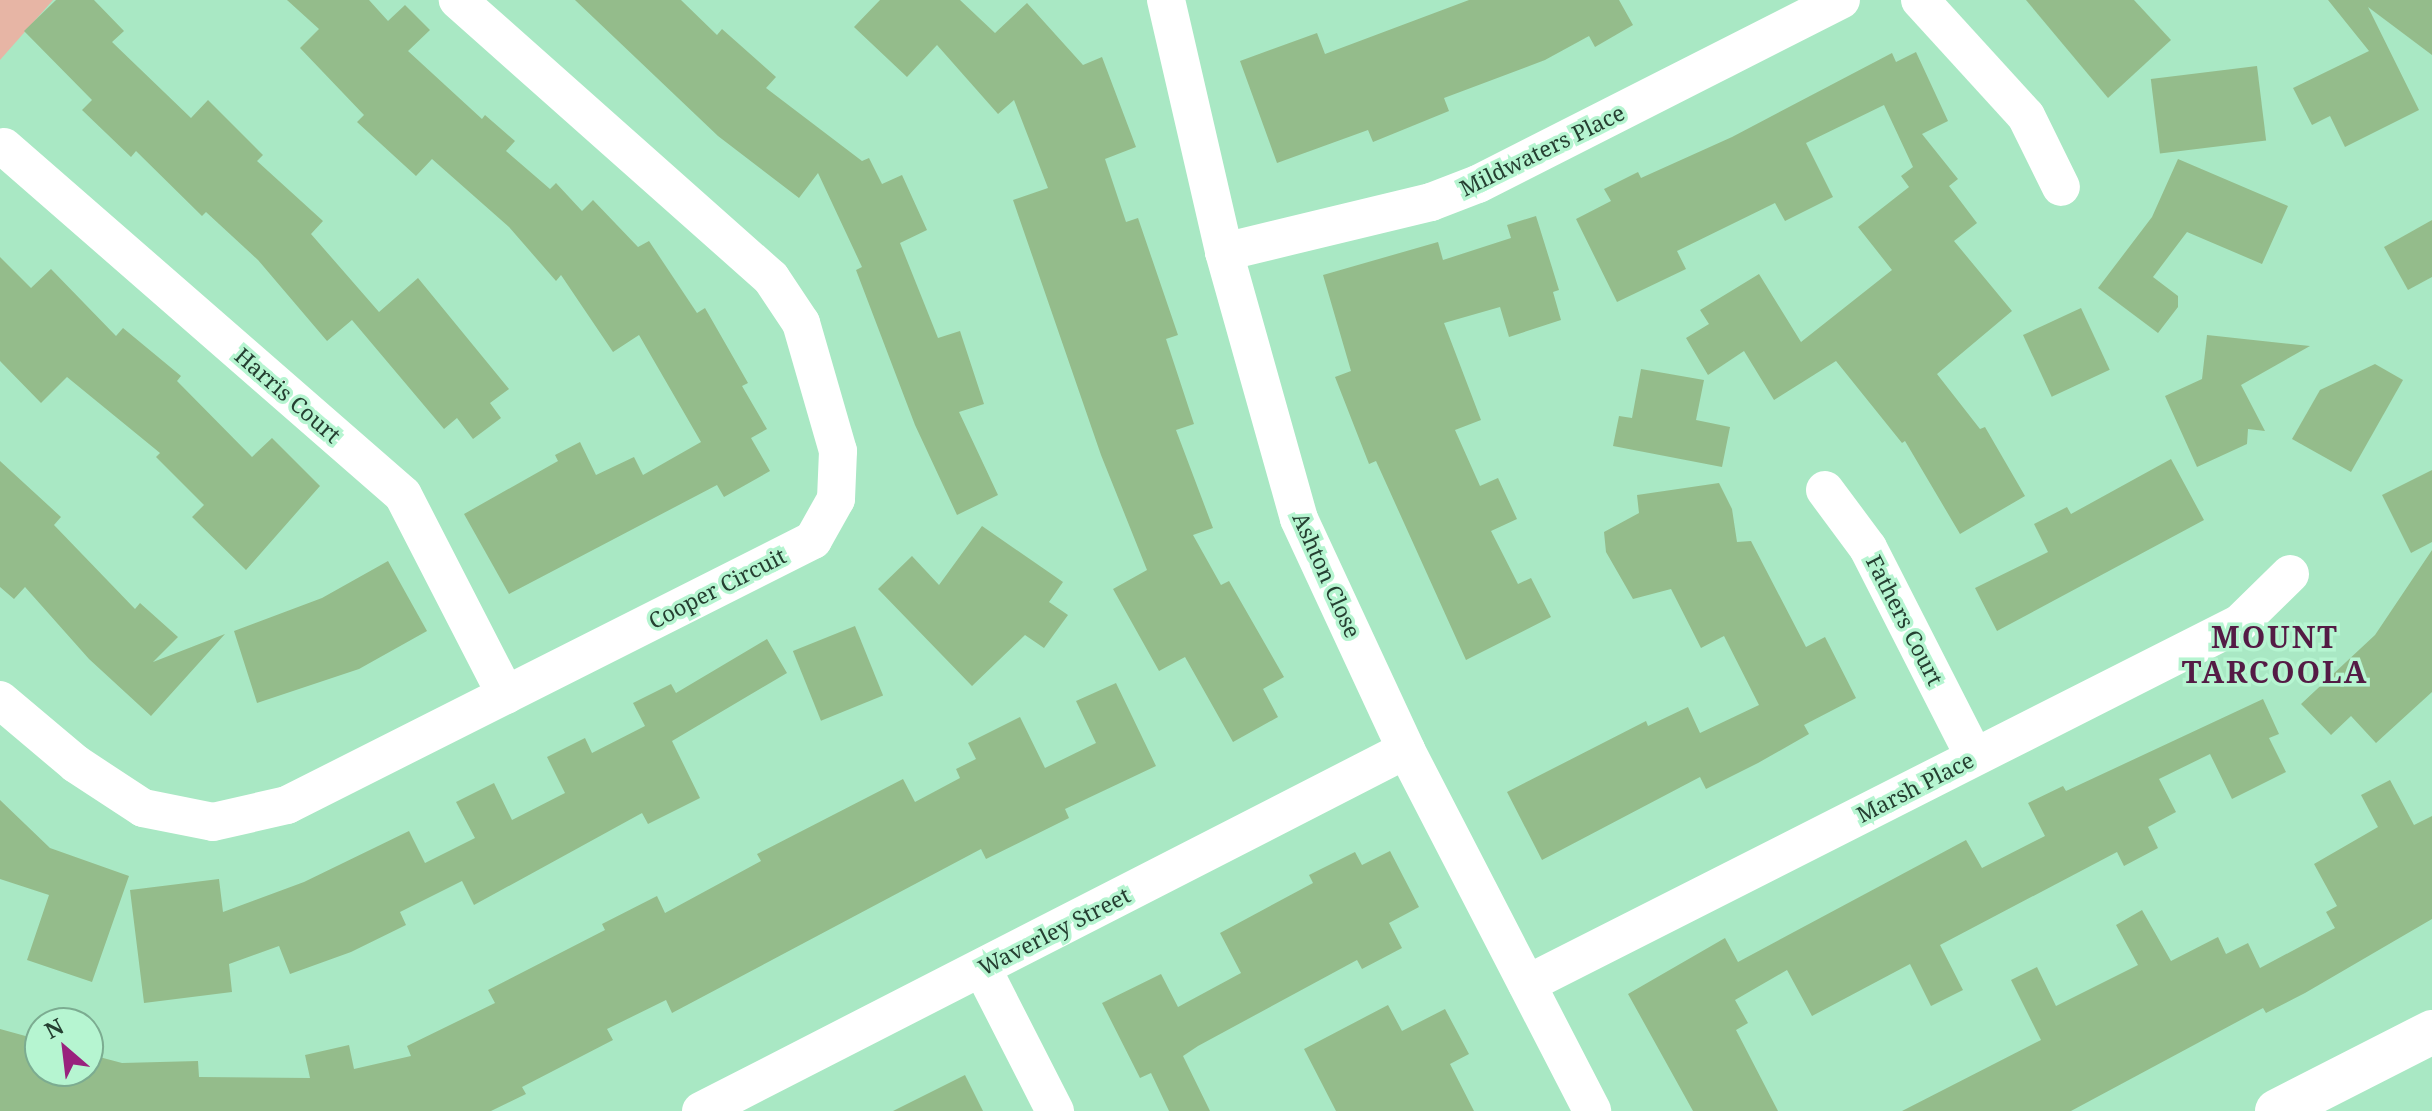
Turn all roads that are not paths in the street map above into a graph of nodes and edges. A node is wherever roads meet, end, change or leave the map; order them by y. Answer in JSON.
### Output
{"nodes":[{"id":1,"x":458,"y":0,"type":"edge"},
{"id":2,"x":1166,"y":0,"type":"edge"},
{"id":3,"x":1841,"y":0,"type":"edge"},
{"id":4,"x":1920,"y":0,"type":"edge"},
{"id":5,"x":4,"y":147,"type":"dead end"},
{"id":6,"x":2061,"y":187,"type":"dead end"},
{"id":7,"x":1224,"y":252,"type":"junction"},
{"id":8,"x":1825,"y":490,"type":"dead end"},
{"id":9,"x":2290,"y":574,"type":"dead end"},
{"id":10,"x":506,"y":695,"type":"junction"},
{"id":11,"x":0,"y":700,"type":"edge"},
{"id":12,"x":1406,"y":750,"type":"junction"},
{"id":13,"x":1974,"y":756,"type":"junction"},
{"id":14,"x":982,"y":968,"type":"junction"},
{"id":15,"x":1527,"y":984,"type":"junction"},
{"id":16,"x":2432,"y":1032,"type":"edge"},
{"id":17,"x":701,"y":1111,"type":"edge"},
{"id":18,"x":1055,"y":1111,"type":"edge"},
{"id":19,"x":1592,"y":1111,"type":"edge"},
{"id":20,"x":2277,"y":1111,"type":"edge"}],
"edges":[{"from":1,"to":10,"type":"street","name":"Cooper Circuit"},
{"from":2,"to":7,"type":"street","name":"Ashton Close"},
{"from":3,"to":7,"type":"street","name":"Mildwaters Place"},
{"from":4,"to":6,"type":"street"},
{"from":5,"to":10,"type":"street","name":"Harris Court"},
{"from":7,"to":12,"type":"street","name":"Ashton Close"},
{"from":8,"to":13,"type":"street","name":"Fathers Court"},
{"from":9,"to":13,"type":"street","name":"Marsh Place"},
{"from":10,"to":11,"type":"street","name":"Cooper Circuit"},
{"from":12,"to":14,"type":"street","name":"Waverley Street"},
{"from":12,"to":15,"type":"street","name":"Ashton Close"},
{"from":13,"to":15,"type":"street","name":"Marsh Place"},
{"from":14,"to":17,"type":"street","name":"Waverley Street"},
{"from":14,"to":18,"type":"street"},
{"from":15,"to":19,"type":"street","name":"Ashton Close"},
{"from":16,"to":20,"type":"street"}]}
